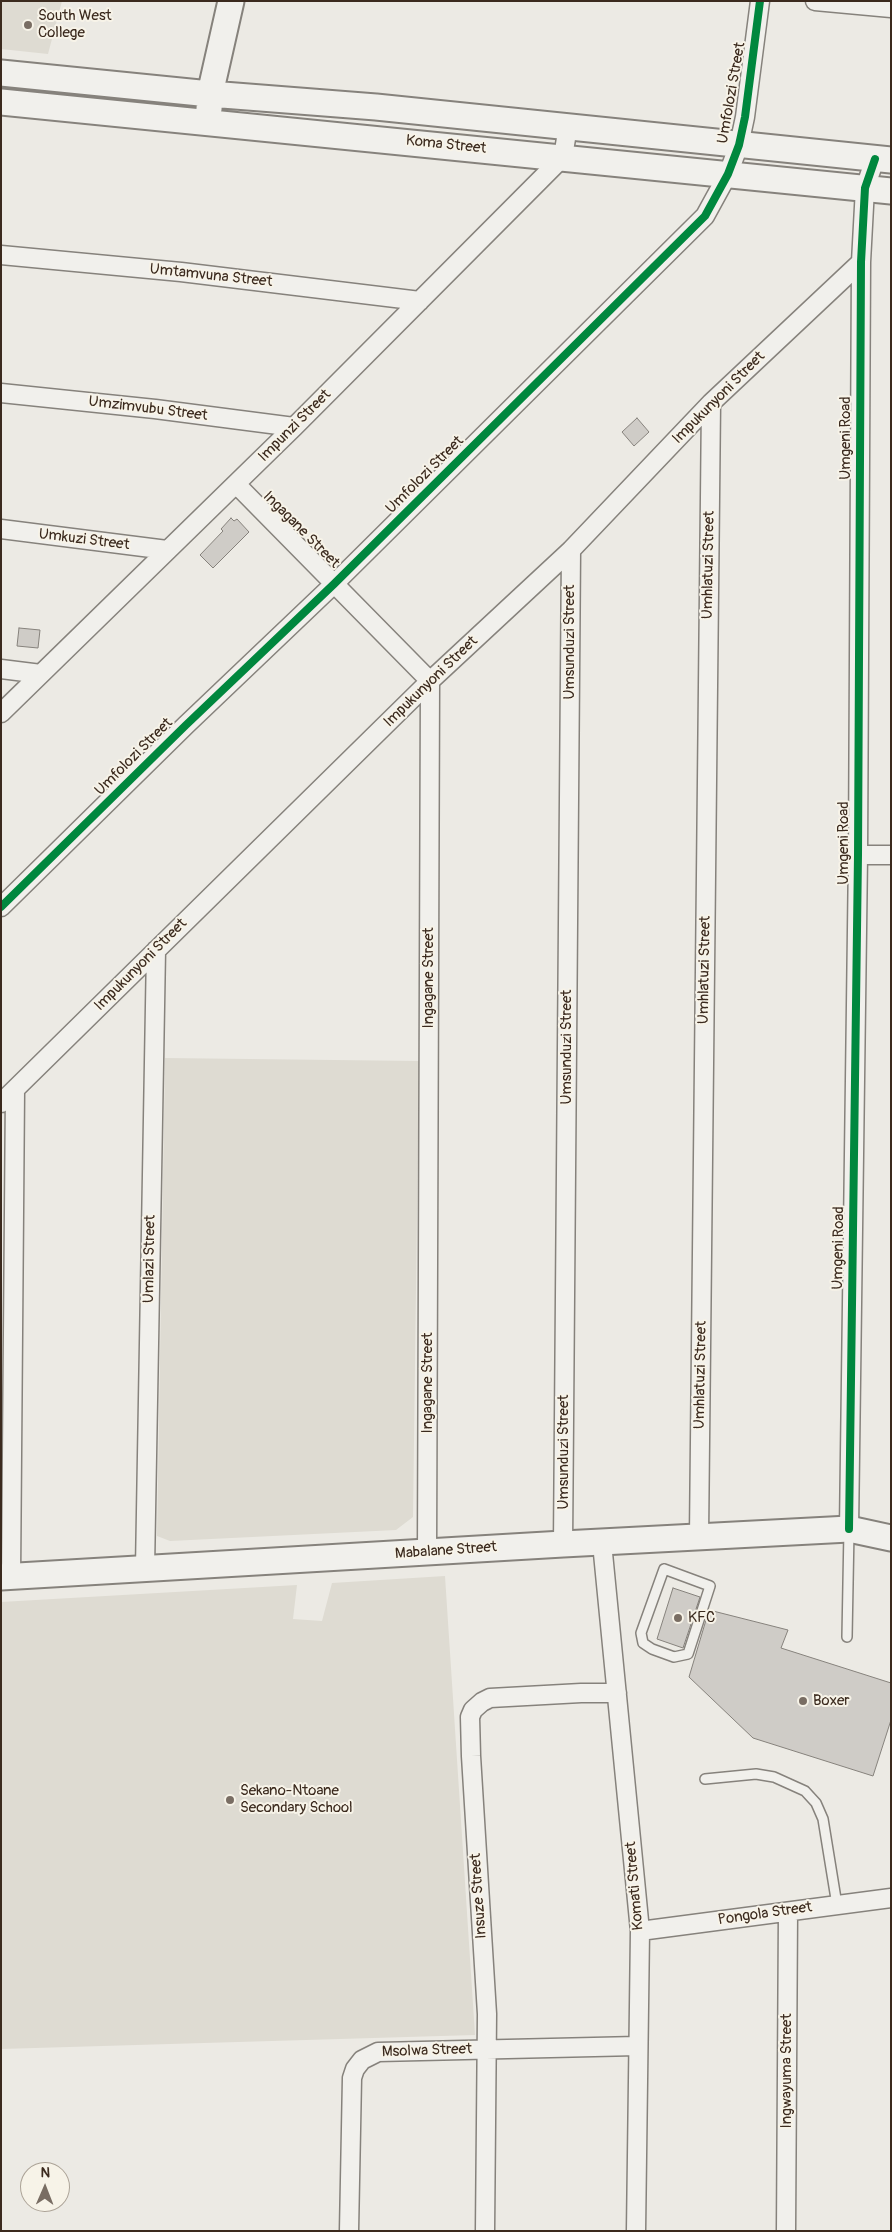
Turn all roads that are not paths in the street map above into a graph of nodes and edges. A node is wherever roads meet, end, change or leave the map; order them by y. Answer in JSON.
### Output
{"nodes":[{"id":1,"x":231,"y":1,"type":"edge"},
{"id":2,"x":760,"y":1,"type":"edge"},
{"id":3,"x":815,"y":1,"type":"edge"},
{"id":4,"x":891,"y":8,"type":"edge"},
{"id":5,"x":1,"y":73,"type":"edge"},
{"id":6,"x":210,"y":94,"type":"junction"},
{"id":7,"x":1,"y":102,"type":"edge"},
{"id":8,"x":208,"y":122,"type":"junction"},
{"id":9,"x":568,"y":126,"type":"junction"},
{"id":10,"x":739,"y":145,"type":"junction"},
{"id":11,"x":563,"y":158,"type":"junction"},
{"id":12,"x":883,"y":159,"type":"edge"},
{"id":13,"x":728,"y":174,"type":"junction"},
{"id":14,"x":865,"y":188,"type":"junction"},
{"id":15,"x":891,"y":191,"type":"edge"},
{"id":16,"x":1,"y":255,"type":"edge"},
{"id":17,"x":861,"y":262,"type":"junction"},
{"id":18,"x":420,"y":301,"type":"junction"},
{"id":19,"x":1,"y":392,"type":"edge"},
{"id":20,"x":711,"y":403,"type":"junction"},
{"id":21,"x":294,"y":427,"type":"junction"},
{"id":22,"x":236,"y":484,"type":"junction"},
{"id":23,"x":1,"y":529,"type":"edge"},
{"id":24,"x":167,"y":550,"type":"junction"},
{"id":25,"x":571,"y":550,"type":"junction"},
{"id":26,"x":334,"y":584,"type":"junction"},
{"id":27,"x":1,"y":669,"type":"edge"},
{"id":28,"x":41,"y":674,"type":"junction"},
{"id":29,"x":430,"y":681,"type":"junction"},
{"id":30,"x":1,"y":713,"type":"edge"},
{"id":31,"x":858,"y":855,"type":"junction"},
{"id":32,"x":891,"y":855,"type":"edge"},
{"id":33,"x":1,"y":907,"type":"edge"},
{"id":34,"x":156,"y":950,"type":"junction"},
{"id":35,"x":15,"y":1090,"type":"junction"},
{"id":36,"x":1,"y":1103,"type":"edge"},
{"id":37,"x":849,"y":1529,"type":"junction"},
{"id":38,"x":699,"y":1536,"type":"junction"},
{"id":39,"x":891,"y":1538,"type":"edge"},
{"id":40,"x":602,"y":1543,"type":"junction"},
{"id":41,"x":563,"y":1544,"type":"junction"},
{"id":42,"x":427,"y":1553,"type":"junction"},
{"id":43,"x":145,"y":1568,"type":"junction"},
{"id":44,"x":6,"y":1576,"type":"edge"},
{"id":45,"x":710,"y":1586,"type":"joint"},
{"id":46,"x":847,"y":1637,"type":"dead end"},
{"id":47,"x":617,"y":1693,"type":"junction"},
{"id":48,"x":705,"y":1779,"type":"dead end"},
{"id":49,"x":891,"y":1898,"type":"edge"},
{"id":50,"x":837,"y":1905,"type":"junction"},
{"id":51,"x":788,"y":1912,"type":"junction"},
{"id":52,"x":640,"y":1931,"type":"junction"},
{"id":53,"x":637,"y":2046,"type":"junction"},
{"id":54,"x":487,"y":2050,"type":"junction"},
{"id":55,"x":349,"y":2231,"type":"edge"},
{"id":56,"x":485,"y":2231,"type":"edge"},
{"id":57,"x":636,"y":2231,"type":"edge"},
{"id":58,"x":786,"y":2231,"type":"edge"}],
"edges":[{"from":1,"to":6,"type":"main road"},
{"from":2,"to":10,"type":"street","name":"Umfolozi Street"},
{"from":3,"to":4,"type":"street"},
{"from":5,"to":6,"type":"main road","name":"Koma Street"},
{"from":6,"to":8,"type":"main road"},
{"from":6,"to":9,"type":"main road","name":"Koma Street"},
{"from":7,"to":8,"type":"main road","name":"Koma Street"},
{"from":8,"to":11,"type":"main road","name":"Koma Street"},
{"from":9,"to":10,"type":"main road","name":"Koma Street"},
{"from":9,"to":11,"type":"street"},
{"from":10,"to":12,"type":"main road","name":"Koma Street"},
{"from":10,"to":13,"type":"street","name":"Umfolozi Street"},
{"from":11,"to":13,"type":"main road","name":"Koma Street"},
{"from":11,"to":18,"type":"street","name":"Impunzi Street"},
{"from":12,"to":14,"type":"street","name":"Umgeni Road"},
{"from":13,"to":14,"type":"main road","name":"Koma Street"},
{"from":13,"to":26,"type":"street","name":"Umfolozi Street"},
{"from":14,"to":15,"type":"main road","name":"Koma Street"},
{"from":14,"to":17,"type":"street","name":"Umgeni Road"},
{"from":16,"to":18,"type":"street","name":"Umtamvuna Street"},
{"from":17,"to":20,"type":"street","name":"Impukunyoni Street"},
{"from":17,"to":31,"type":"street","name":"Umgeni Road"},
{"from":18,"to":21,"type":"street","name":"Impunzi Street"},
{"from":19,"to":21,"type":"street","name":"Umzimvubu Street"},
{"from":20,"to":25,"type":"street","name":"Impukunyoni Street"},
{"from":20,"to":38,"type":"street","name":"Umhlatuzi Street"},
{"from":21,"to":22,"type":"street","name":"Impunzi Street"},
{"from":22,"to":24,"type":"street","name":"Impunzi Street"},
{"from":22,"to":26,"type":"street","name":"Ingagane Street"},
{"from":23,"to":24,"type":"street","name":"Umkuzi Street"},
{"from":24,"to":28,"type":"street","name":"Impunzi Street"},
{"from":25,"to":29,"type":"street","name":"Impukunyoni Street"},
{"from":25,"to":41,"type":"street","name":"Umsunduzi Street"},
{"from":26,"to":29,"type":"street","name":"Ingagane Street"},
{"from":26,"to":33,"type":"street","name":"Umfolozi Street"},
{"from":27,"to":28,"type":"street"},
{"from":28,"to":30,"type":"street","name":"Impunzi Street"},
{"from":29,"to":34,"type":"street","name":"Impukunyoni Street"},
{"from":29,"to":42,"type":"street","name":"Ingagane Street"},
{"from":31,"to":32,"type":"street"},
{"from":31,"to":37,"type":"street","name":"Umgeni Road"},
{"from":34,"to":35,"type":"street","name":"Impukunyoni Street"},
{"from":34,"to":43,"type":"street","name":"Umlazi Street"},
{"from":35,"to":36,"type":"street","name":"Impukunyoni Street"},
{"from":35,"to":44,"type":"street"},
{"from":37,"to":38,"type":"main road","name":"Mabalane Street"},
{"from":37,"to":39,"type":"main road","name":"Mabalane Street"},
{"from":37,"to":46,"type":"lane"},
{"from":38,"to":40,"type":"main road","name":"Mabalane Street"},
{"from":40,"to":41,"type":"main road","name":"Mabalane Street"},
{"from":40,"to":47,"type":"street","name":"Komati Street"},
{"from":41,"to":42,"type":"main road","name":"Mabalane Street"},
{"from":42,"to":43,"type":"main road","name":"Mabalane Street"},
{"from":43,"to":44,"type":"main road","name":"Mabalane Street"},
{"from":45,"to":45,"type":"lane"},
{"from":47,"to":52,"type":"street","name":"Komati Street"},
{"from":47,"to":54,"type":"street","name":"Insuze Street"},
{"from":48,"to":50,"type":"lane"},
{"from":49,"to":50,"type":"street","name":"Pongola Street"},
{"from":50,"to":51,"type":"street","name":"Pongola Street"},
{"from":51,"to":52,"type":"street","name":"Pongola Street"},
{"from":51,"to":58,"type":"street","name":"Ingwayuma Street"},
{"from":52,"to":53,"type":"street","name":"Komati Street"},
{"from":53,"to":54,"type":"street","name":"Msolwa Street"},
{"from":53,"to":57,"type":"street","name":"Komati Street"},
{"from":54,"to":55,"type":"street","name":"Msolwa Street"},
{"from":54,"to":56,"type":"street","name":"Insuze Street"}]}
